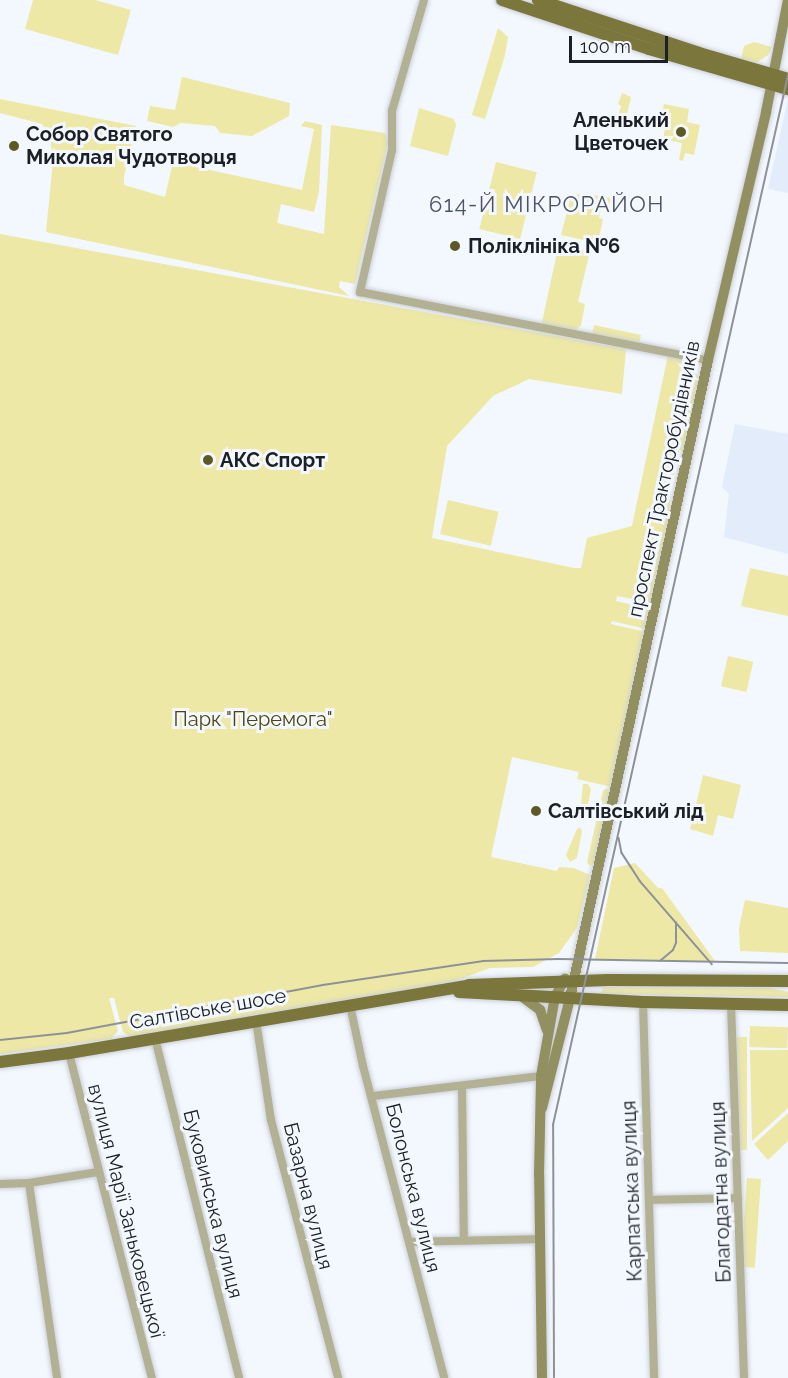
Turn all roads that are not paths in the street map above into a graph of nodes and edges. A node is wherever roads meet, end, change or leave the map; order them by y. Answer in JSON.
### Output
{"nodes":[{"id":1,"x":424,"y":0,"type":"edge"},
{"id":2,"x":502,"y":0,"type":"edge"},
{"id":3,"x":537,"y":0,"type":"edge"},
{"id":4,"x":788,"y":0,"type":"edge"},
{"id":5,"x":788,"y":79,"type":"edge"},
{"id":6,"x":772,"y":80,"type":"junction"},
{"id":7,"x":788,"y":89,"type":"edge"},
{"id":8,"x":708,"y":360,"type":"junction"},
{"id":9,"x":568,"y":981,"type":"junction"},
{"id":10,"x":788,"y":981,"type":"edge"},
{"id":11,"x":422,"y":992,"type":"junction"},
{"id":12,"x":521,"y":995,"type":"junction"},
{"id":13,"x":555,"y":997,"type":"junction"},
{"id":14,"x":570,"y":998,"type":"junction"},
{"id":15,"x":643,"y":1002,"type":"junction"},
{"id":16,"x":731,"y":1004,"type":"junction"},
{"id":17,"x":350,"y":1005,"type":"junction"},
{"id":18,"x":788,"y":1005,"type":"edge"},
{"id":19,"x":256,"y":1020,"type":"junction"},
{"id":20,"x":547,"y":1033,"type":"junction"},
{"id":21,"x":155,"y":1038,"type":"junction"},
{"id":22,"x":69,"y":1053,"type":"junction"},
{"id":23,"x":0,"y":1062,"type":"edge"},
{"id":24,"x":541,"y":1076,"type":"junction"},
{"id":25,"x":462,"y":1087,"type":"junction"},
{"id":26,"x":373,"y":1096,"type":"junction"},
{"id":27,"x":542,"y":1108,"type":"junction"},
{"id":28,"x":98,"y":1172,"type":"junction"},
{"id":29,"x":28,"y":1183,"type":"junction"},
{"id":30,"x":0,"y":1184,"type":"edge"},
{"id":31,"x":738,"y":1198,"type":"junction"},
{"id":32,"x":649,"y":1200,"type":"junction"},
{"id":33,"x":539,"y":1239,"type":"junction"},
{"id":34,"x":464,"y":1240,"type":"junction"},
{"id":35,"x":409,"y":1242,"type":"junction"},
{"id":36,"x":57,"y":1378,"type":"edge"},
{"id":37,"x":152,"y":1378,"type":"edge"},
{"id":38,"x":239,"y":1378,"type":"edge"},
{"id":39,"x":338,"y":1378,"type":"edge"},
{"id":40,"x":444,"y":1378,"type":"edge"},
{"id":41,"x":542,"y":1378,"type":"edge"},
{"id":42,"x":654,"y":1378,"type":"edge"},
{"id":43,"x":744,"y":1378,"type":"edge"}],
"edges":[{"from":1,"to":8,"type":"street"},
{"from":2,"to":6,"type":"main road"},
{"from":3,"to":6,"type":"main road"},
{"from":4,"to":6,"type":"main road","name":"проспект Тракторобудівників"},
{"from":5,"to":6,"type":"main road"},
{"from":6,"to":7,"type":"main road"},
{"from":6,"to":8,"type":"main road","name":"проспект Тракторобудівників"},
{"from":8,"to":9,"type":"main road","name":"проспект Тракторобудівників"},
{"from":9,"to":10,"type":"main road","name":"Салтівське шосе"},
{"from":9,"to":11,"type":"main road","name":"Салтівське шосе"},
{"from":9,"to":13,"type":"main road","name":"проспект Тракторобудівників"},
{"from":9,"to":14,"type":"main road","name":"проспект Тракторобудівників"},
{"from":11,"to":12,"type":"main road","name":"Салтівське шосе"},
{"from":11,"to":17,"type":"main road","name":"Салтівське шосе"},
{"from":12,"to":13,"type":"main road","name":"Салтівське шосе"},
{"from":12,"to":20,"type":"main road"},
{"from":13,"to":14,"type":"main road","name":"Салтівське шосе"},
{"from":13,"to":20,"type":"main road","name":"проспект Тракторобудівників"},
{"from":14,"to":15,"type":"main road","name":"Салтівське шосе"},
{"from":14,"to":27,"type":"main road","name":"проспект Тракторобудівників"},
{"from":15,"to":16,"type":"main road","name":"Салтівське шосе"},
{"from":15,"to":32,"type":"street","name":"Карпатська вулиця"},
{"from":16,"to":18,"type":"main road","name":"Салтівське шосе"},
{"from":16,"to":31,"type":"street","name":"Благодатна вулиця"},
{"from":17,"to":19,"type":"main road","name":"Салтівське шосе"},
{"from":17,"to":26,"type":"street","name":"Болонська вулиця"},
{"from":19,"to":21,"type":"main road","name":"Салтівське шосе"},
{"from":19,"to":39,"type":"street","name":"Базарна вулиця"},
{"from":20,"to":24,"type":"main road","name":"проспект Тракторобудівників"},
{"from":21,"to":22,"type":"main road","name":"Салтівське шосе"},
{"from":21,"to":38,"type":"street","name":"Буковинська вулиця"},
{"from":22,"to":23,"type":"main road","name":"Салтівське шосе"},
{"from":22,"to":28,"type":"street","name":"вулиця Марії Заньковецької"},
{"from":24,"to":25,"type":"street"},
{"from":24,"to":27,"type":"main road","name":"проспект Тракторобудівників"},
{"from":25,"to":26,"type":"street"},
{"from":25,"to":34,"type":"street"},
{"from":26,"to":35,"type":"street","name":"Болонська вулиця"},
{"from":27,"to":33,"type":"main road","name":"проспект Тракторобудівників"},
{"from":28,"to":29,"type":"street"},
{"from":28,"to":37,"type":"street","name":"вулиця Марії Заньковецької"},
{"from":29,"to":30,"type":"street"},
{"from":29,"to":36,"type":"street"},
{"from":31,"to":32,"type":"street"},
{"from":31,"to":43,"type":"street","name":"Благодатна вулиця"},
{"from":32,"to":42,"type":"street","name":"Карпатська вулиця"},
{"from":33,"to":34,"type":"street"},
{"from":33,"to":41,"type":"main road","name":"проспект Тракторобудівників"},
{"from":34,"to":35,"type":"street"},
{"from":35,"to":40,"type":"street","name":"Болонська вулиця"}]}
